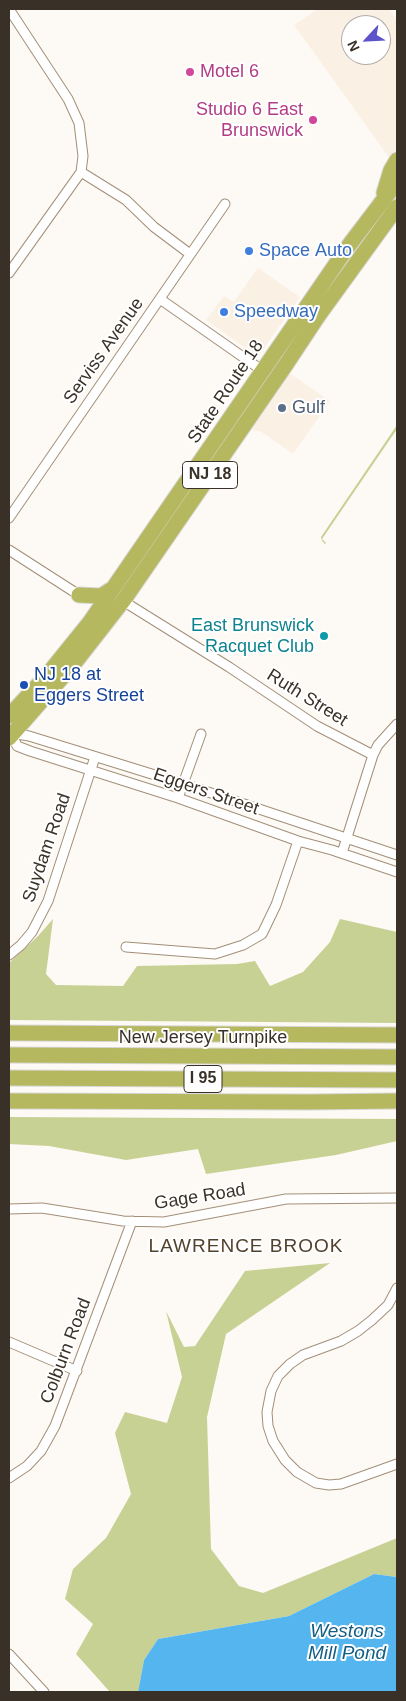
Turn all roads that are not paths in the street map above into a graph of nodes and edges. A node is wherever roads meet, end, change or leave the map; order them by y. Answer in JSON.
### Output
{"nodes":[{"id":1,"x":9,"y":9,"type":"edge"},
{"id":2,"x":397,"y":160,"type":"edge"},
{"id":3,"x":80,"y":172,"type":"junction"},
{"id":4,"x":397,"y":182,"type":"edge"},
{"id":5,"x":382,"y":202,"type":"junction"},
{"id":6,"x":225,"y":204,"type":"dead end"},
{"id":7,"x":397,"y":207,"type":"edge"},
{"id":8,"x":190,"y":254,"type":"junction"},
{"id":9,"x":9,"y":272,"type":"edge"},
{"id":10,"x":160,"y":299,"type":"junction"},
{"id":11,"x":263,"y":371,"type":"junction"},
{"id":12,"x":9,"y":518,"type":"edge"},
{"id":13,"x":10,"y":554,"type":"edge"},
{"id":14,"x":112,"y":589,"type":"junction"},
{"id":15,"x":79,"y":595,"type":"junction"},
{"id":16,"x":123,"y":601,"type":"junction"},
{"id":17,"x":90,"y":622,"type":"junction"},
{"id":18,"x":9,"y":716,"type":"edge"},
{"id":19,"x":397,"y":724,"type":"edge"},
{"id":20,"x":10,"y":734,"type":"edge"},
{"id":21,"x":201,"y":734,"type":"dead end"},
{"id":22,"x":373,"y":755,"type":"junction"},
{"id":23,"x":95,"y":757,"type":"junction"},
{"id":24,"x":90,"y":771,"type":"junction"},
{"id":25,"x":184,"y":784,"type":"junction"},
{"id":26,"x":178,"y":798,"type":"junction"},
{"id":27,"x":347,"y":838,"type":"junction"},
{"id":28,"x":298,"y":841,"type":"junction"},
{"id":29,"x":342,"y":853,"type":"junction"},
{"id":30,"x":397,"y":855,"type":"edge"},
{"id":31,"x":397,"y":872,"type":"edge"},
{"id":32,"x":126,"y":947,"type":"dead end"},
{"id":33,"x":9,"y":955,"type":"edge"},
{"id":34,"x":9,"y":1033,"type":"edge"},
{"id":35,"x":397,"y":1035,"type":"edge"},
{"id":36,"x":9,"y":1056,"type":"edge"},
{"id":37,"x":397,"y":1057,"type":"edge"},
{"id":38,"x":9,"y":1078,"type":"edge"},
{"id":39,"x":397,"y":1080,"type":"edge"},
{"id":40,"x":9,"y":1101,"type":"edge"},
{"id":41,"x":397,"y":1101,"type":"edge"},
{"id":42,"x":397,"y":1198,"type":"edge"},
{"id":43,"x":9,"y":1208,"type":"edge"},
{"id":44,"x":132,"y":1221,"type":"junction"},
{"id":45,"x":397,"y":1288,"type":"edge"},
{"id":46,"x":9,"y":1342,"type":"edge"},
{"id":47,"x":77,"y":1372,"type":"junction"},
{"id":48,"x":397,"y":1464,"type":"edge"},
{"id":49,"x":9,"y":1478,"type":"edge"},
{"id":50,"x":9,"y":1654,"type":"edge"},
{"id":51,"x":44,"y":1692,"type":"edge"}],
"edges":[{"from":1,"to":3,"type":"street"},
{"from":2,"to":5,"type":"highway"},
{"from":3,"to":8,"type":"street"},
{"from":3,"to":9,"type":"street"},
{"from":4,"to":5,"type":"highway","name":"State Route 18","number":"NJ 18"},
{"from":5,"to":11,"type":"highway","name":"State Route 18","number":"NJ 18"},
{"from":6,"to":8,"type":"street","name":"Serviss Avenue"},
{"from":7,"to":16,"type":"highway","name":"State Route 18","number":"NJ 18"},
{"from":8,"to":10,"type":"street","name":"Serviss Avenue"},
{"from":10,"to":11,"type":"street"},
{"from":10,"to":12,"type":"street","name":"Serviss Avenue"},
{"from":11,"to":14,"type":"highway","name":"State Route 18","number":"NJ 18"},
{"from":13,"to":15,"type":"street"},
{"from":14,"to":15,"type":"highway"},
{"from":14,"to":17,"type":"highway","name":"State Route 18","number":"NJ 18"},
{"from":15,"to":17,"type":"highway"},
{"from":16,"to":20,"type":"highway","name":"State Route 18","number":"NJ 18"},
{"from":16,"to":22,"type":"street","name":"Ruth Street"},
{"from":17,"to":18,"type":"highway","name":"State Route 18","number":"NJ 18"},
{"from":19,"to":22,"type":"street"},
{"from":20,"to":23,"type":"street","name":"Eggers Street"},
{"from":20,"to":24,"type":"street","name":"Eggers Street"},
{"from":21,"to":25,"type":"street"},
{"from":22,"to":27,"type":"street"},
{"from":23,"to":24,"type":"street","name":"Suydam Road"},
{"from":23,"to":25,"type":"street","name":"Eggers Street"},
{"from":24,"to":26,"type":"street","name":"Eggers Street"},
{"from":24,"to":33,"type":"street","name":"Suydam Road"},
{"from":25,"to":26,"type":"street"},
{"from":25,"to":27,"type":"street","name":"Eggers Street"},
{"from":26,"to":28,"type":"street","name":"Eggers Street"},
{"from":27,"to":29,"type":"street"},
{"from":27,"to":30,"type":"street","name":"Eggers Street"},
{"from":28,"to":29,"type":"street","name":"Eggers Street"},
{"from":28,"to":32,"type":"street"},
{"from":29,"to":31,"type":"street","name":"Eggers Street"},
{"from":34,"to":35,"type":"highway","name":"New Jersey Turnpike"},
{"from":36,"to":37,"type":"highway","name":"New Jersey Turnpike","number":"I 95"},
{"from":38,"to":39,"type":"highway","number":"I 95"},
{"from":40,"to":41,"type":"highway","number":"I 95"},
{"from":42,"to":44,"type":"street","name":"Gage Road"},
{"from":43,"to":44,"type":"street","name":"Gage Road"},
{"from":44,"to":47,"type":"street","name":"Colburn Road"},
{"from":45,"to":48,"type":"street"},
{"from":46,"to":47,"type":"street"},
{"from":47,"to":49,"type":"street","name":"Colburn Road"},
{"from":50,"to":51,"type":"street"}]}
